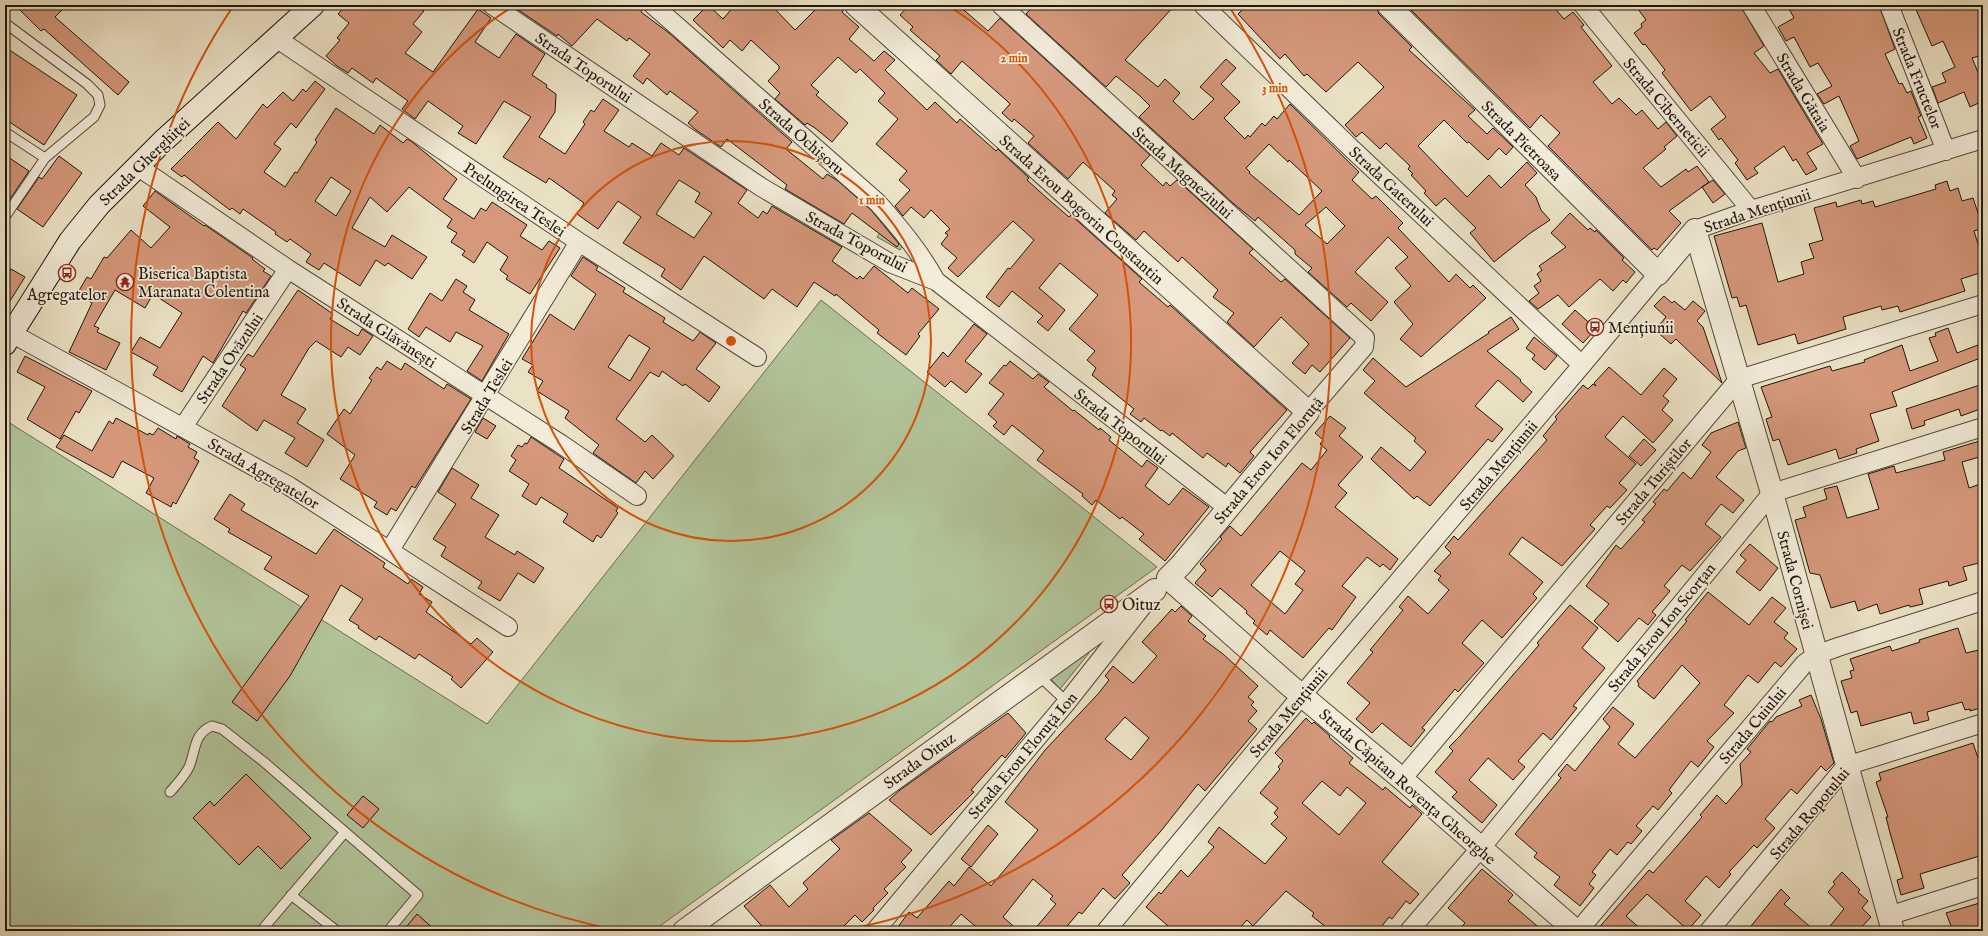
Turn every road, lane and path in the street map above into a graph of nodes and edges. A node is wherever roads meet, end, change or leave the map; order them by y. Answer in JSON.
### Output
{"nodes":[{"id":1,"x":313,"y":5,"type":"edge"},
{"id":2,"x":492,"y":5,"type":"edge"},
{"id":3,"x":653,"y":5,"type":"edge"},
{"id":4,"x":856,"y":5,"type":"edge"},
{"id":5,"x":1001,"y":5,"type":"edge"},
{"id":6,"x":1203,"y":5,"type":"edge"},
{"id":7,"x":1388,"y":5,"type":"edge"},
{"id":8,"x":1583,"y":5,"type":"edge"},
{"id":9,"x":1751,"y":5,"type":"edge"},
{"id":10,"x":1889,"y":5,"type":"edge"},
{"id":11,"x":5,"y":23,"type":"edge"},
{"id":12,"x":276,"y":38,"type":"junction"},
{"id":13,"x":5,"y":132,"type":"edge"},
{"id":14,"x":1983,"y":139,"type":"edge"},
{"id":15,"x":1946,"y":150,"type":"junction"},
{"id":16,"x":45,"y":158,"type":"junction"},
{"id":17,"x":137,"y":166,"type":"junction"},
{"id":18,"x":1857,"y":179,"type":"junction"},
{"id":19,"x":1751,"y":210,"type":"junction"},
{"id":20,"x":5,"y":217,"type":"edge"},
{"id":21,"x":1695,"y":230,"type":"junction"},
{"id":22,"x":579,"y":242,"type":"junction"},
{"id":23,"x":288,"y":269,"type":"junction"},
{"id":24,"x":1658,"y":274,"type":"junction"},
{"id":25,"x":936,"y":280,"type":"junction"},
{"id":26,"x":1983,"y":304,"type":"edge"},
{"id":27,"x":8,"y":339,"type":"edge"},
{"id":28,"x":1365,"y":340,"type":"joint"},
{"id":29,"x":757,"y":357,"type":"dead end"},
{"id":30,"x":1582,"y":365,"type":"junction"},
{"id":31,"x":1739,"y":379,"type":"junction"},
{"id":32,"x":486,"y":396,"type":"junction"},
{"id":33,"x":1308,"y":412,"type":"junction"},
{"id":34,"x":183,"y":426,"type":"junction"},
{"id":35,"x":1983,"y":426,"type":"edge"},
{"id":36,"x":1772,"y":493,"type":"junction"},
{"id":37,"x":637,"y":496,"type":"dead end"},
{"id":38,"x":1228,"y":508,"type":"junction"},
{"id":39,"x":390,"y":550,"type":"junction"},
{"id":40,"x":1162,"y":584,"type":"junction"},
{"id":41,"x":1983,"y":601,"type":"edge"},
{"id":42,"x":508,"y":627,"type":"dead end"},
{"id":43,"x":1816,"y":655,"type":"junction"},
{"id":44,"x":1037,"y":674,"type":"junction"},
{"id":45,"x":1302,"y":695,"type":"junction"},
{"id":46,"x":1067,"y":702,"type":"junction"},
{"id":47,"x":1983,"y":723,"type":"edge"},
{"id":48,"x":1846,"y":766,"type":"junction"},
{"id":49,"x":1402,"y":779,"type":"junction"},
{"id":50,"x":170,"y":792,"type":"dead end"},
{"id":51,"x":345,"y":832,"type":"junction"},
{"id":52,"x":1480,"y":848,"type":"junction"},
{"id":53,"x":1983,"y":886,"type":"edge"},
{"id":54,"x":291,"y":895,"type":"junction"},
{"id":55,"x":1890,"y":923,"type":"edge"},
{"id":56,"x":261,"y":931,"type":"edge"},
{"id":57,"x":337,"y":931,"type":"edge"},
{"id":58,"x":388,"y":931,"type":"edge"},
{"id":59,"x":684,"y":931,"type":"edge"},
{"id":60,"x":875,"y":931,"type":"edge"},
{"id":61,"x":1106,"y":931,"type":"edge"},
{"id":62,"x":1409,"y":931,"type":"edge"},
{"id":63,"x":1577,"y":931,"type":"edge"},
{"id":64,"x":1709,"y":931,"type":"edge"}],
"edges":[{"from":1,"to":12,"type":"street","name":"Strada Gherghiței"},
{"from":2,"to":25,"type":"street","name":"Strada Toporului"},
{"from":3,"to":25,"type":"street","name":"Strada Ochișoru"},
{"from":4,"to":33,"type":"street","name":"Strada Erou Bogorin Constantin"},
{"from":5,"to":28,"type":"street","name":"Strada Magneziului"},
{"from":6,"to":30,"type":"street","name":"Strada Gaterului"},
{"from":7,"to":24,"type":"street","name":"Strada Pietroasa"},
{"from":8,"to":19,"type":"street","name":"Strada Ciberneticii"},
{"from":9,"to":18,"type":"street","name":"Strada Gătaia"},
{"from":10,"to":15,"type":"street","name":"Strada Fructelor"},
{"from":11,"to":16,"type":"lane"},
{"from":12,"to":17,"type":"street","name":"Strada Gherghiței"},
{"from":12,"to":22,"type":"street","name":"Prelungirea Teslei"},
{"from":13,"to":16,"type":"lane"},
{"from":14,"to":15,"type":"street","name":"Strada Mențiunii"},
{"from":15,"to":18,"type":"street","name":"Strada Mențiunii"},
{"from":16,"to":20,"type":"lane"},
{"from":17,"to":23,"type":"street","name":"Strada Glăvănești"},
{"from":17,"to":27,"type":"street","name":"Strada Gherghiței"},
{"from":18,"to":19,"type":"street","name":"Strada Mențiunii"},
{"from":19,"to":21,"type":"street","name":"Strada Mențiunii"},
{"from":21,"to":24,"type":"street","name":"Strada Mențiunii"},
{"from":21,"to":31,"type":"street","name":"Strada Cornișei"},
{"from":22,"to":29,"type":"street","name":"Prelungirea Teslei"},
{"from":22,"to":32,"type":"street","name":"Strada Teslei"},
{"from":23,"to":32,"type":"street","name":"Strada Glăvănești"},
{"from":23,"to":34,"type":"street","name":"Strada Ovăzului"},
{"from":24,"to":30,"type":"street","name":"Strada Mențiunii"},
{"from":25,"to":38,"type":"street","name":"Strada Toporului"},
{"from":26,"to":31,"type":"street"},
{"from":27,"to":34,"type":"street","name":"Strada Agregatelor"},
{"from":28,"to":33,"type":"street","name":"Strada Erou Ion Floruță"},
{"from":30,"to":45,"type":"street","name":"Strada Mențiunii"},
{"from":31,"to":36,"type":"street","name":"Strada Cornișei"},
{"from":31,"to":49,"type":"street","name":"Strada Turiștilor"},
{"from":32,"to":37,"type":"street","name":"Strada Glăvănești"},
{"from":32,"to":39,"type":"street","name":"Strada Teslei"},
{"from":33,"to":38,"type":"street","name":"Strada Erou Ion Floruță"},
{"from":34,"to":39,"type":"street","name":"Strada Agregatelor"},
{"from":35,"to":36,"type":"street"},
{"from":36,"to":43,"type":"street","name":"Strada Cornișei"},
{"from":36,"to":52,"type":"street","name":"Strada Erou Ion Scorțan"},
{"from":38,"to":40,"type":"street","name":"Strada Erou Ion Floruță"},
{"from":39,"to":42,"type":"street","name":"Strada Agregatelor"},
{"from":40,"to":44,"type":"street","name":"Strada Oituz"},
{"from":40,"to":45,"type":"street","name":"Strada Căpitan Rovența Gheorghe"},
{"from":40,"to":46,"type":"street","name":"Strada Erou Floruță Ion"},
{"from":41,"to":43,"type":"street","name":"Strada Cuiului"},
{"from":43,"to":48,"type":"street","name":"Strada Cornișei"},
{"from":43,"to":63,"type":"street","name":"Strada Cuiului"},
{"from":44,"to":46,"type":"lane"},
{"from":44,"to":59,"type":"street","name":"Strada Oituz"},
{"from":45,"to":49,"type":"street","name":"Strada Căpitan Rovența Gheorghe"},
{"from":45,"to":61,"type":"street","name":"Strada Mențiunii"},
{"from":46,"to":60,"type":"street","name":"Strada Erou Floruță Ion"},
{"from":47,"to":48,"type":"street","name":"Strada Ropotului"},
{"from":48,"to":55,"type":"street","name":"Strada Cornișei"},
{"from":48,"to":64,"type":"street","name":"Strada Ropotului"},
{"from":49,"to":52,"type":"street","name":"Strada Căpitan Rovența Gheorghe"},
{"from":50,"to":51,"type":"lane"},
{"from":51,"to":54,"type":"lane"},
{"from":51,"to":58,"type":"lane"},
{"from":52,"to":62,"type":"street","name":"Strada Erou Ion Scorțan"},
{"from":52,"to":63,"type":"street","name":"Strada Căpitan Rovența Gheorghe"},
{"from":53,"to":55,"type":"street"},
{"from":54,"to":56,"type":"lane"},
{"from":54,"to":57,"type":"lane"}]}
